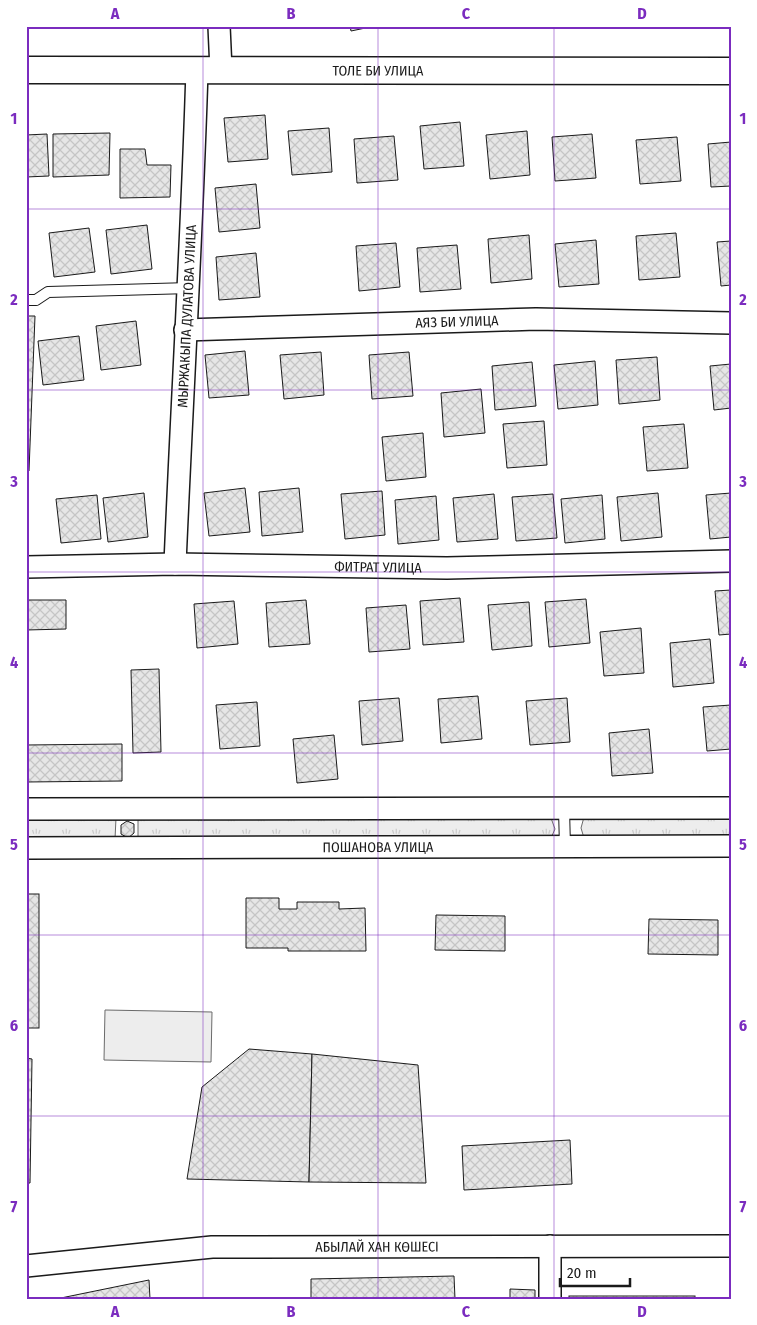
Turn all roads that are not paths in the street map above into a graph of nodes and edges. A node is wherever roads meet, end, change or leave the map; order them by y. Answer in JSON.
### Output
{"nodes":[{"id":1,"x":219,"y":26,"type":"edge"},
{"id":2,"x":26,"y":70,"type":"edge"},
{"id":3,"x":209,"y":70,"type":"junction"},
{"id":4,"x":731,"y":71,"type":"edge"},
{"id":5,"x":190,"y":288,"type":"junction"},
{"id":6,"x":26,"y":300,"type":"edge"},
{"id":7,"x":731,"y":323,"type":"edge"},
{"id":8,"x":185,"y":330,"type":"junction"},
{"id":9,"x":731,"y":561,"type":"edge"},
{"id":10,"x":175,"y":564,"type":"junction"},
{"id":11,"x":26,"y":567,"type":"edge"},
{"id":12,"x":564,"y":808,"type":"junction"},
{"id":13,"x":731,"y":808,"type":"edge"},
{"id":14,"x":26,"y":809,"type":"edge"},
{"id":15,"x":731,"y":846,"type":"edge"},
{"id":16,"x":565,"y":847,"type":"junction"},
{"id":17,"x":26,"y":848,"type":"edge"},
{"id":18,"x":550,"y":1246,"type":"junction"},
{"id":19,"x":731,"y":1246,"type":"edge"},
{"id":20,"x":26,"y":1266,"type":"edge"},
{"id":21,"x":550,"y":1299,"type":"edge"}],
"edges":[{"from":1,"to":3,"type":"street","name":"МЫРЖАКЫПА ДУЛАТОВА УЛИЦА"},
{"from":2,"to":3,"type":"street","name":"ТОЛЕ БИ УЛИЦА"},
{"from":3,"to":4,"type":"street","name":"ТОЛЕ БИ УЛИЦА"},
{"from":3,"to":5,"type":"street","name":"МЫРЖАКЫПА ДУЛАТОВА УЛИЦА"},
{"from":5,"to":6,"type":"lane"},
{"from":5,"to":8,"type":"street","name":"МЫРЖАКЫПА ДУЛАТОВА УЛИЦА"},
{"from":7,"to":8,"type":"street","name":"АЯЗ БИ УЛИЦА"},
{"from":8,"to":10,"type":"street","name":"МЫРЖАКЫПА ДУЛАТОВА УЛИЦА"},
{"from":9,"to":10,"type":"street","name":"ФИТРАТ УЛИЦА"},
{"from":10,"to":11,"type":"street","name":"ФИТРАТ УЛИЦА"},
{"from":12,"to":13,"type":"street"},
{"from":12,"to":14,"type":"street"},
{"from":12,"to":16,"type":"lane"},
{"from":15,"to":16,"type":"street","name":"ПОШАНОВА УЛИЦА"},
{"from":16,"to":17,"type":"street","name":"ПОШАНОВА УЛИЦА"},
{"from":18,"to":19,"type":"street","name":"АБЫЛАЙ ХАН КӨШЕСІ"},
{"from":18,"to":20,"type":"street","name":"АБЫЛАЙ ХАН КӨШЕСІ"},
{"from":18,"to":21,"type":"street"}]}
